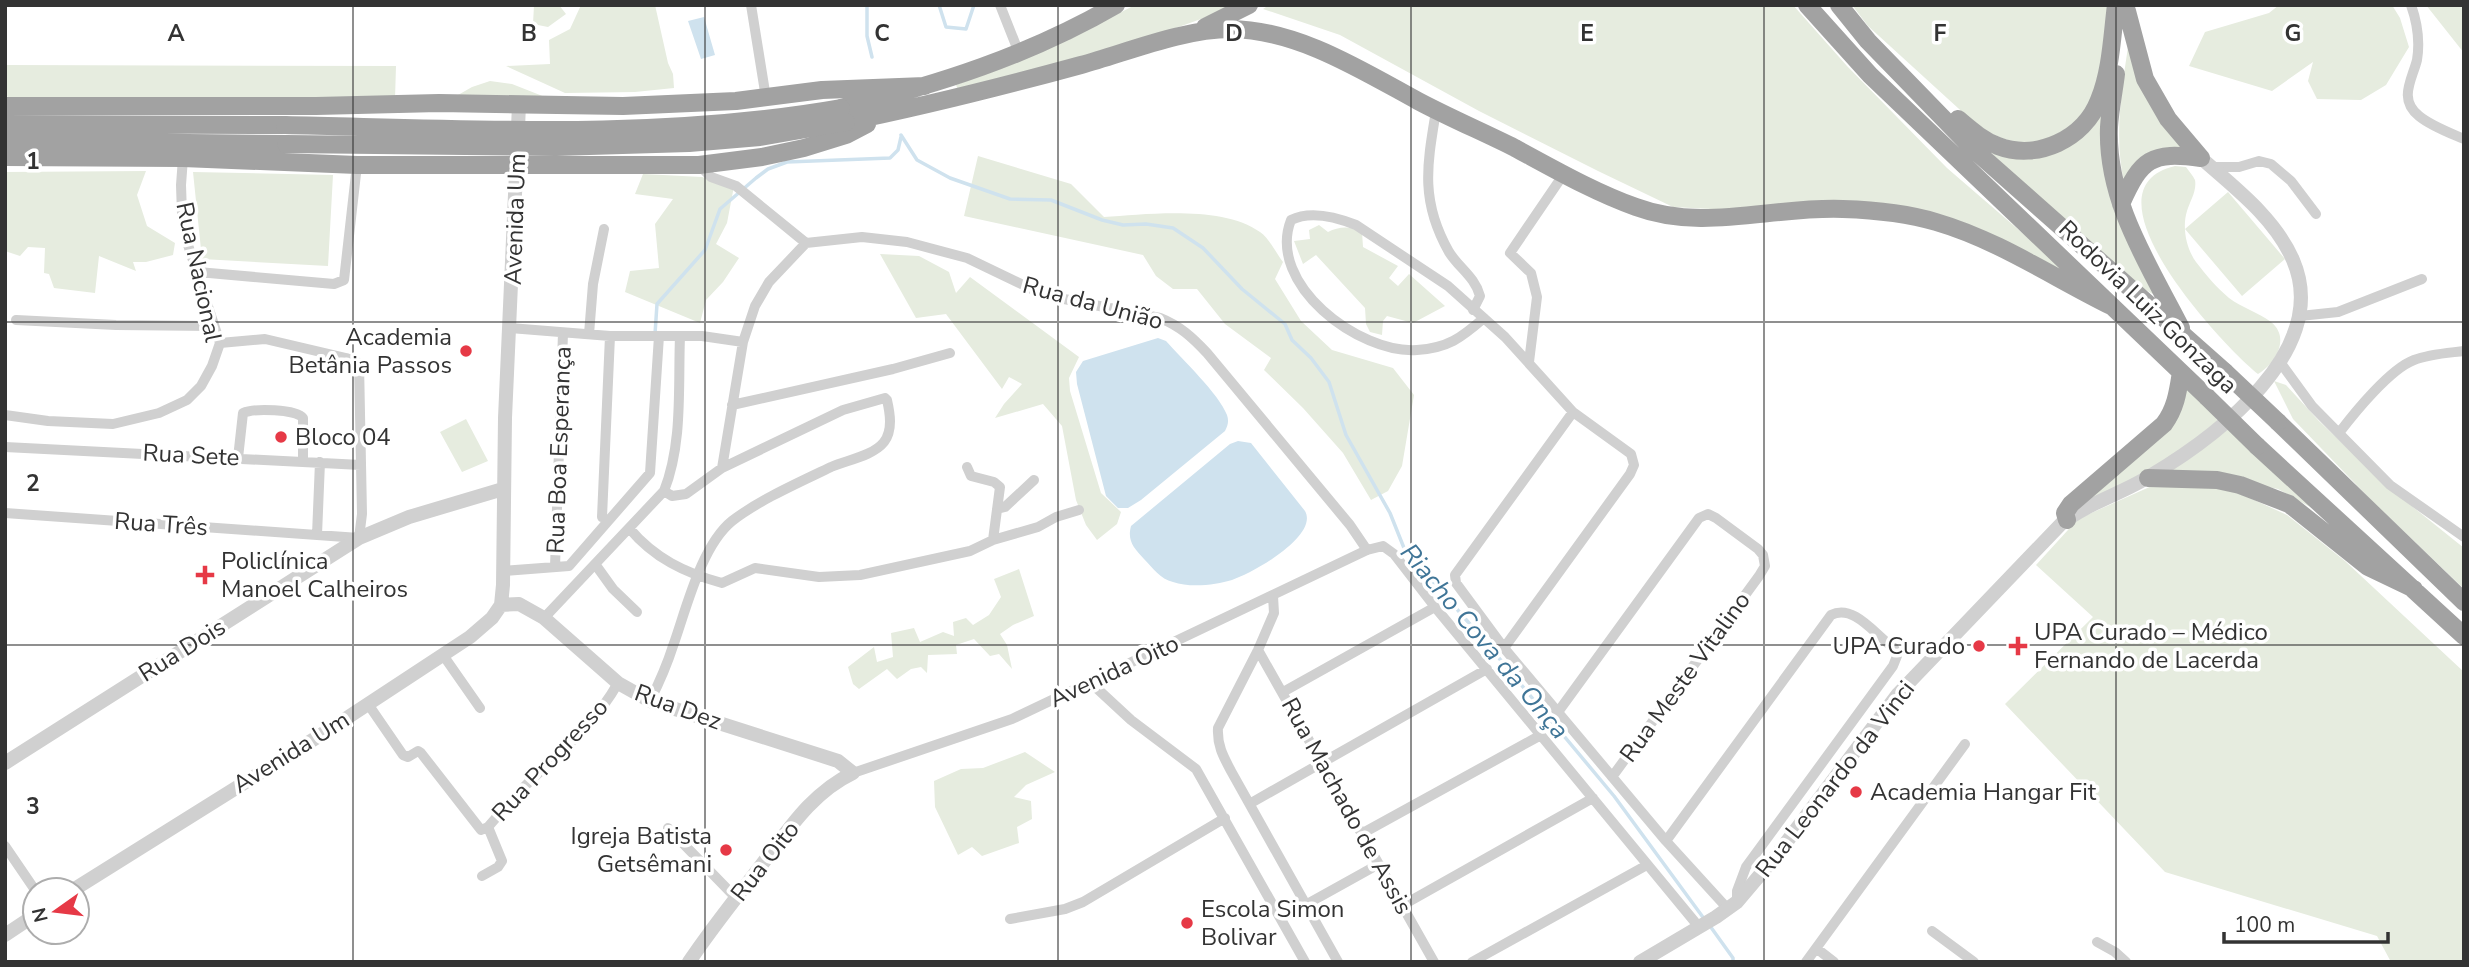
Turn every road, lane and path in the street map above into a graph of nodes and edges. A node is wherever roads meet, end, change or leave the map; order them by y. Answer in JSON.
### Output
{"nodes":[{"id":1,"x":751,"y":5,"type":"edge"},
{"id":2,"x":1000,"y":5,"type":"edge"},
{"id":3,"x":1116,"y":5,"type":"edge"},
{"id":4,"x":1249,"y":5,"type":"edge"},
{"id":5,"x":1807,"y":5,"type":"edge"},
{"id":6,"x":1839,"y":5,"type":"edge"},
{"id":7,"x":2412,"y":5,"type":"edge"},
{"id":8,"x":2124,"y":7,"type":"edge"},
{"id":9,"x":1193,"y":33,"type":"junction"},
{"id":10,"x":1868,"y":41,"type":"junction"},
{"id":11,"x":1019,"y":53,"type":"junction"},
{"id":12,"x":925,"y":86,"type":"junction"},
{"id":13,"x":766,"y":98,"type":"junction"},
{"id":14,"x":519,"y":105,"type":"junction"},
{"id":15,"x":5,"y":106,"type":"edge"},
{"id":16,"x":1436,"y":111,"type":"junction"},
{"id":17,"x":885,"y":114,"type":"junction"},
{"id":18,"x":843,"y":115,"type":"junction"},
{"id":19,"x":5,"y":124,"type":"edge"},
{"id":20,"x":2464,"y":139,"type":"edge"},
{"id":21,"x":5,"y":141,"type":"edge"},
{"id":22,"x":5,"y":157,"type":"edge"},
{"id":23,"x":183,"y":159,"type":"junction"},
{"id":24,"x":2206,"y":163,"type":"junction"},
{"id":25,"x":357,"y":164,"type":"junction"},
{"id":26,"x":517,"y":164,"type":"junction"},
{"id":27,"x":699,"y":165,"type":"junction"},
{"id":28,"x":1559,"y":181,"type":"dead end"},
{"id":29,"x":2121,"y":204,"type":"junction"},
{"id":30,"x":2316,"y":214,"type":"dead end"},
{"id":31,"x":604,"y":229,"type":"dead end"},
{"id":32,"x":806,"y":243,"type":"junction"},
{"id":33,"x":198,"y":272,"type":"junction"},
{"id":34,"x":2422,"y":279,"type":"dead end"},
{"id":35,"x":2111,"y":306,"type":"junction"},
{"id":36,"x":1473,"y":310,"type":"junction"},
{"id":37,"x":2300,"y":316,"type":"junction"},
{"id":38,"x":1484,"y":318,"type":"junction"},
{"id":39,"x":16,"y":320,"type":"dead end"},
{"id":40,"x":213,"y":326,"type":"junction"},
{"id":41,"x":510,"y":328,"type":"junction"},
{"id":42,"x":563,"y":333,"type":"junction"},
{"id":43,"x":589,"y":334,"type":"junction"},
{"id":44,"x":610,"y":336,"type":"junction"},
{"id":45,"x":659,"y":336,"type":"junction"},
{"id":46,"x":680,"y":336,"type":"junction"},
{"id":47,"x":2186,"y":337,"type":"junction"},
{"id":48,"x":743,"y":342,"type":"junction"},
{"id":49,"x":220,"y":343,"type":"junction"},
{"id":50,"x":2464,"y":351,"type":"edge"},
{"id":51,"x":950,"y":353,"type":"dead end"},
{"id":52,"x":1529,"y":362,"type":"junction"},
{"id":53,"x":2280,"y":362,"type":"junction"},
{"id":54,"x":2181,"y":372,"type":"junction"},
{"id":55,"x":733,"y":405,"type":"junction"},
{"id":56,"x":1573,"y":412,"type":"junction"},
{"id":57,"x":5,"y":415,"type":"edge"},
{"id":58,"x":2339,"y":433,"type":"junction"},
{"id":59,"x":5,"y":447,"type":"edge"},
{"id":60,"x":238,"y":458,"type":"junction"},
{"id":61,"x":303,"y":461,"type":"junction"},
{"id":62,"x":320,"y":462,"type":"junction"},
{"id":63,"x":361,"y":465,"type":"junction"},
{"id":64,"x":967,"y":467,"type":"dead end"},
{"id":65,"x":722,"y":468,"type":"junction"},
{"id":66,"x":2148,"y":478,"type":"junction"},
{"id":67,"x":1034,"y":480,"type":"dead end"},
{"id":68,"x":503,"y":489,"type":"junction"},
{"id":69,"x":664,"y":491,"type":"junction"},
{"id":70,"x":997,"y":509,"type":"junction"},
{"id":71,"x":1079,"y":510,"type":"dead end"},
{"id":72,"x":5,"y":513,"type":"edge"},
{"id":73,"x":602,"y":517,"type":"dead end"},
{"id":74,"x":2067,"y":520,"type":"junction"},
{"id":75,"x":629,"y":528,"type":"junction"},
{"id":76,"x":317,"y":534,"type":"junction"},
{"id":77,"x":2464,"y":537,"type":"edge"},
{"id":78,"x":359,"y":538,"type":"junction"},
{"id":79,"x":993,"y":540,"type":"junction"},
{"id":80,"x":1367,"y":550,"type":"junction"},
{"id":81,"x":595,"y":564,"type":"junction"},
{"id":82,"x":555,"y":567,"type":"junction"},
{"id":83,"x":698,"y":575,"type":"junction"},
{"id":84,"x":503,"y":578,"type":"junction"},
{"id":85,"x":2414,"y":589,"type":"junction"},
{"id":86,"x":1273,"y":596,"type":"junction"},
{"id":87,"x":2464,"y":602,"type":"edge"},
{"id":88,"x":501,"y":605,"type":"junction"},
{"id":89,"x":1435,"y":607,"type":"junction"},
{"id":90,"x":637,"y":612,"type":"dead end"},
{"id":91,"x":544,"y":618,"type":"junction"},
{"id":92,"x":2464,"y":636,"type":"edge"},
{"id":93,"x":1504,"y":648,"type":"junction"},
{"id":94,"x":1258,"y":650,"type":"junction"},
{"id":95,"x":443,"y":655,"type":"junction"},
{"id":96,"x":1487,"y":669,"type":"junction"},
{"id":97,"x":1091,"y":682,"type":"junction"},
{"id":98,"x":618,"y":683,"type":"junction"},
{"id":99,"x":1283,"y":692,"type":"junction"},
{"id":100,"x":650,"y":701,"type":"junction"},
{"id":101,"x":368,"y":704,"type":"junction"},
{"id":102,"x":480,"y":708,"type":"dead end"},
{"id":103,"x":1558,"y":712,"type":"junction"},
{"id":104,"x":1541,"y":735,"type":"junction"},
{"id":105,"x":1965,"y":744,"type":"dead end"},
{"id":106,"x":5,"y":762,"type":"edge"},
{"id":107,"x":1322,"y":763,"type":"junction"},
{"id":108,"x":853,"y":773,"type":"junction"},
{"id":109,"x":1612,"y":777,"type":"junction"},
{"id":110,"x":1593,"y":798,"type":"junction"},
{"id":111,"x":1251,"y":803,"type":"junction"},
{"id":112,"x":1224,"y":818,"type":"junction"},
{"id":113,"x":483,"y":827,"type":"junction"},
{"id":114,"x":668,"y":828,"type":"dead end"},
{"id":115,"x":1363,"y":833,"type":"junction"},
{"id":116,"x":1666,"y":841,"type":"junction"},
{"id":117,"x":5,"y":846,"type":"edge"},
{"id":118,"x":1379,"y":864,"type":"junction"},
{"id":119,"x":1647,"y":865,"type":"junction"},
{"id":120,"x":25,"y":876,"type":"edge"},
{"id":121,"x":482,"y":876,"type":"dead end"},
{"id":122,"x":91,"y":879,"type":"edge"},
{"id":123,"x":736,"y":898,"type":"junction"},
{"id":124,"x":1307,"y":904,"type":"junction"},
{"id":125,"x":1403,"y":905,"type":"junction"},
{"id":126,"x":1717,"y":916,"type":"junction"},
{"id":127,"x":1010,"y":919,"type":"dead end"},
{"id":128,"x":21,"y":924,"type":"edge"},
{"id":129,"x":1933,"y":931,"type":"dead end"},
{"id":130,"x":5,"y":935,"type":"edge"},
{"id":131,"x":2097,"y":942,"type":"dead end"},
{"id":132,"x":1816,"y":948,"type":"junction"},
{"id":133,"x":689,"y":962,"type":"edge"},
{"id":134,"x":1305,"y":962,"type":"edge"},
{"id":135,"x":1338,"y":962,"type":"edge"},
{"id":136,"x":1434,"y":962,"type":"edge"},
{"id":137,"x":1472,"y":962,"type":"edge"},
{"id":138,"x":1640,"y":962,"type":"edge"},
{"id":139,"x":1806,"y":962,"type":"edge"},
{"id":140,"x":1834,"y":962,"type":"edge"},
{"id":141,"x":1974,"y":962,"type":"edge"},
{"id":142,"x":2126,"y":962,"type":"edge"}],
"edges":[{"from":1,"to":13,"type":"street"},
{"from":2,"to":11,"type":"street"},
{"from":3,"to":11,"type":"highway"},
{"from":4,"to":9,"type":"highway"},
{"from":5,"to":35,"type":"highway","name":"Rodovia Luiz Gonzaga"},
{"from":6,"to":10,"type":"highway","name":"Rodovia Luiz Gonzaga"},
{"from":7,"to":20,"type":"street"},
{"from":8,"to":10,"type":"highway"},
{"from":8,"to":24,"type":"highway"},
{"from":8,"to":29,"type":"highway"},
{"from":9,"to":16,"type":"highway"},
{"from":9,"to":17,"type":"highway"},
{"from":10,"to":47,"type":"highway","name":"Rodovia Luiz Gonzaga"},
{"from":11,"to":12,"type":"highway"},
{"from":12,"to":13,"type":"highway"},
{"from":12,"to":18,"type":"highway"},
{"from":13,"to":14,"type":"highway"},
{"from":14,"to":15,"type":"highway"},
{"from":14,"to":26,"type":"street","name":"Avenida Um"},
{"from":16,"to":35,"type":"highway"},
{"from":16,"to":36,"type":"street"},
{"from":17,"to":18,"type":"highway"},
{"from":17,"to":27,"type":"highway"},
{"from":18,"to":19,"type":"highway","bridge":true},
{"from":18,"to":21,"type":"highway","bridge":true},
{"from":22,"to":23,"type":"highway"},
{"from":23,"to":25,"type":"highway"},
{"from":23,"to":33,"type":"street","name":"Rua Nacional"},
{"from":24,"to":29,"type":"highway"},
{"from":24,"to":30,"type":"street"},
{"from":24,"to":37,"type":"street"},
{"from":25,"to":26,"type":"highway"},
{"from":25,"to":33,"type":"street"},
{"from":26,"to":27,"type":"highway"},
{"from":26,"to":41,"type":"street","name":"Avenida Um"},
{"from":27,"to":32,"type":"street"},
{"from":28,"to":52,"type":"street"},
{"from":29,"to":47,"type":"highway"},
{"from":31,"to":43,"type":"street"},
{"from":32,"to":48,"type":"street"},
{"from":32,"to":80,"type":"street","name":"Rua da União"},
{"from":33,"to":40,"type":"street","name":"Rua Nacional"},
{"from":34,"to":37,"type":"street"},
{"from":35,"to":54,"type":"highway","name":"Rodovia Luiz Gonzaga"},
{"from":36,"to":38,"type":"street"},
{"from":36,"to":38,"type":"street"},
{"from":37,"to":53,"type":"street","name":"Rua Leonardo da Vinci"},
{"from":38,"to":52,"type":"street"},
{"from":39,"to":40,"type":"street"},
{"from":40,"to":49,"type":"street","name":"Rua Nacional"},
{"from":41,"to":42,"type":"street"},
{"from":41,"to":68,"type":"street","name":"Avenida Um"},
{"from":42,"to":43,"type":"street"},
{"from":42,"to":82,"type":"street","name":"Rua Boa Esperança"},
{"from":43,"to":44,"type":"street"},
{"from":44,"to":45,"type":"street"},
{"from":44,"to":73,"type":"street"},
{"from":45,"to":46,"type":"street"},
{"from":45,"to":82,"type":"street"},
{"from":46,"to":48,"type":"street"},
{"from":46,"to":69,"type":"street"},
{"from":47,"to":87,"type":"highway","name":"Rodovia Luiz Gonzaga","bridge":true},
{"from":48,"to":55,"type":"street"},
{"from":49,"to":57,"type":"street","name":"Rua Nacional"},
{"from":49,"to":63,"type":"street"},
{"from":50,"to":58,"type":"street"},
{"from":51,"to":55,"type":"street"},
{"from":52,"to":56,"type":"street"},
{"from":53,"to":58,"type":"street"},
{"from":53,"to":66,"type":"street","name":"Rua Leonardo da Vinci"},
{"from":54,"to":74,"type":"highway"},
{"from":54,"to":85,"type":"highway","name":"Rodovia Luiz Gonzaga","bridge":true},
{"from":55,"to":65,"type":"street"},
{"from":56,"to":93,"type":"street"},
{"from":56,"to":93,"type":"street"},
{"from":58,"to":77,"type":"street"},
{"from":59,"to":60,"type":"street","name":"Rua Sete"},
{"from":60,"to":61,"type":"street","name":"Rua Sete"},
{"from":60,"to":61,"type":"street"},
{"from":61,"to":62,"type":"street","name":"Rua Sete"},
{"from":62,"to":63,"type":"street","name":"Rua Sete"},
{"from":62,"to":76,"type":"street"},
{"from":63,"to":78,"type":"street"},
{"from":64,"to":70,"type":"street"},
{"from":65,"to":69,"type":"street"},
{"from":65,"to":83,"type":"street"},
{"from":66,"to":74,"type":"street","name":"Rua Leonardo da Vinci"},
{"from":66,"to":85,"type":"highway"},
{"from":67,"to":70,"type":"street"},
{"from":68,"to":78,"type":"street","name":"Rua Três"},
{"from":68,"to":84,"type":"street","name":"Avenida Um"},
{"from":69,"to":75,"type":"street"},
{"from":70,"to":79,"type":"street"},
{"from":71,"to":79,"type":"street"},
{"from":72,"to":76,"type":"street","name":"Rua Três"},
{"from":74,"to":126,"type":"street","name":"Rua Leonardo da Vinci"},
{"from":75,"to":81,"type":"street"},
{"from":75,"to":83,"type":"street"},
{"from":76,"to":78,"type":"street","name":"Rua Três"},
{"from":78,"to":106,"type":"street","name":"Rua Dois"},
{"from":79,"to":83,"type":"street"},
{"from":80,"to":86,"type":"street","name":"Avenida Oito"},
{"from":80,"to":89,"type":"street"},
{"from":81,"to":90,"type":"street"},
{"from":81,"to":91,"type":"street"},
{"from":82,"to":84,"type":"street"},
{"from":83,"to":100,"type":"street"},
{"from":84,"to":88,"type":"street"},
{"from":85,"to":92,"type":"highway","name":"Rodovia Luiz Gonzaga"},
{"from":86,"to":94,"type":"street"},
{"from":86,"to":97,"type":"street","name":"Avenida Oito"},
{"from":88,"to":91,"type":"street","name":"Rua Dez"},
{"from":88,"to":95,"type":"street","name":"Avenida Um"},
{"from":89,"to":96,"type":"street"},
{"from":89,"to":99,"type":"street"},
{"from":91,"to":98,"type":"street","name":"Rua Dez"},
{"from":93,"to":103,"type":"street"},
{"from":94,"to":99,"type":"street","name":"Rua Machado de Assis"},
{"from":94,"to":111,"type":"street"},
{"from":95,"to":101,"type":"street","name":"Avenida Um"},
{"from":95,"to":102,"type":"street"},
{"from":96,"to":104,"type":"street"},
{"from":96,"to":107,"type":"street"},
{"from":97,"to":108,"type":"street","name":"Avenida Oito"},
{"from":97,"to":112,"type":"street"},
{"from":98,"to":100,"type":"street","name":"Rua Dez"},
{"from":98,"to":113,"type":"street","name":"Rua Progresso"},
{"from":99,"to":107,"type":"street","name":"Rua Machado de Assis"},
{"from":100,"to":108,"type":"street","name":"Rua Dez"},
{"from":101,"to":113,"type":"street"},
{"from":101,"to":122,"type":"street","name":"Avenida Um"},
{"from":103,"to":109,"type":"street"},
{"from":103,"to":109,"type":"street","name":"Rua Meste Vitalino"},
{"from":104,"to":110,"type":"street"},
{"from":104,"to":115,"type":"street"},
{"from":105,"to":132,"type":"street"},
{"from":107,"to":111,"type":"street"},
{"from":107,"to":115,"type":"street","name":"Rua Machado de Assis"},
{"from":108,"to":123,"type":"street","name":"Rua Oito"},
{"from":109,"to":116,"type":"street"},
{"from":110,"to":119,"type":"street"},
{"from":110,"to":125,"type":"street"},
{"from":111,"to":124,"type":"street"},
{"from":112,"to":127,"type":"street"},
{"from":112,"to":134,"type":"street"},
{"from":113,"to":121,"type":"street"},
{"from":114,"to":123,"type":"street"},
{"from":115,"to":118,"type":"street","name":"Rua Machado de Assis"},
{"from":116,"to":126,"type":"street"},
{"from":116,"to":126,"type":"street"},
{"from":117,"to":120,"type":"street"},
{"from":118,"to":124,"type":"street"},
{"from":118,"to":125,"type":"street","name":"Rua Machado de Assis"},
{"from":119,"to":126,"type":"street"},
{"from":119,"to":137,"type":"street"},
{"from":123,"to":133,"type":"street","name":"Rua Oito"},
{"from":124,"to":135,"type":"street"},
{"from":125,"to":136,"type":"street","name":"Rua Machado de Assis"},
{"from":126,"to":138,"type":"street","name":"Rua Leonardo da Vinci"},
{"from":128,"to":130,"type":"street"},
{"from":129,"to":141,"type":"street"},
{"from":131,"to":142,"type":"street"},
{"from":132,"to":139,"type":"street"},
{"from":132,"to":140,"type":"street"}]}
